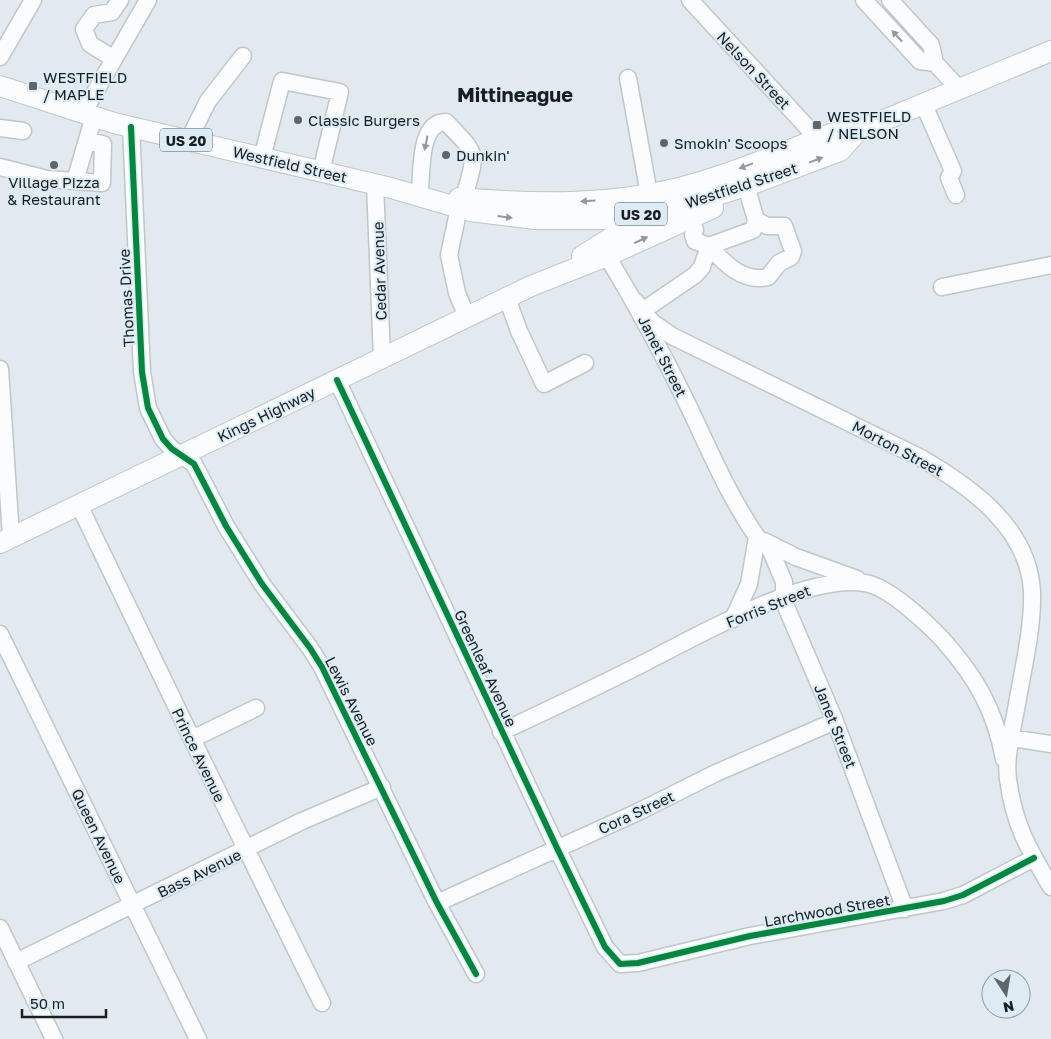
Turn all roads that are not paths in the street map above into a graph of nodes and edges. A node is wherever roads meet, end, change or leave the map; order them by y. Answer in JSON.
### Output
{"nodes":[{"id":1,"x":33,"y":0,"type":"edge"},
{"id":2,"x":148,"y":0,"type":"edge"},
{"id":3,"x":690,"y":0,"type":"edge"},
{"id":4,"x":864,"y":0,"type":"edge"},
{"id":5,"x":890,"y":0,"type":"edge"},
{"id":6,"x":116,"y":6,"type":"edge"},
{"id":7,"x":133,"y":26,"type":"junction"},
{"id":8,"x":1051,"y":51,"type":"edge"},
{"id":9,"x":243,"y":56,"type":"dead end"},
{"id":10,"x":0,"y":57,"type":"edge"},
{"id":11,"x":114,"y":59,"type":"junction"},
{"id":12,"x":935,"y":63,"type":"junction"},
{"id":13,"x":628,"y":78,"type":"dead end"},
{"id":14,"x":0,"y":86,"type":"edge"},
{"id":15,"x":960,"y":90,"type":"junction"},
{"id":16,"x":924,"y":105,"type":"junction"},
{"id":17,"x":88,"y":115,"type":"junction"},
{"id":18,"x":131,"y":127,"type":"junction"},
{"id":19,"x":0,"y":128,"type":"edge"},
{"id":20,"x":23,"y":131,"type":"dead end"},
{"id":21,"x":858,"y":131,"type":"junction"},
{"id":22,"x":818,"y":139,"type":"junction"},
{"id":23,"x":188,"y":140,"type":"junction"},
{"id":24,"x":87,"y":141,"type":"junction"},
{"id":25,"x":262,"y":158,"type":"junction"},
{"id":26,"x":0,"y":167,"type":"edge"},
{"id":27,"x":321,"y":172,"type":"junction"},
{"id":28,"x":75,"y":181,"type":"junction"},
{"id":29,"x":375,"y":184,"type":"junction"},
{"id":30,"x":746,"y":186,"type":"junction"},
{"id":31,"x":416,"y":194,"type":"junction"},
{"id":32,"x":956,"y":195,"type":"dead end"},
{"id":33,"x":462,"y":203,"type":"junction"},
{"id":34,"x":651,"y":203,"type":"junction"},
{"id":35,"x":543,"y":220,"type":"junction"},
{"id":36,"x":756,"y":220,"type":"junction"},
{"id":37,"x":696,"y":228,"type":"junction"},
{"id":38,"x":602,"y":251,"type":"junction"},
{"id":39,"x":1051,"y":265,"type":"edge"},
{"id":40,"x":942,"y":287,"type":"dead end"},
{"id":41,"x":507,"y":298,"type":"junction"},
{"id":42,"x":639,"y":308,"type":"junction"},
{"id":43,"x":467,"y":317,"type":"junction"},
{"id":44,"x":382,"y":358,"type":"junction"},
{"id":45,"x":585,"y":363,"type":"dead end"},
{"id":46,"x":0,"y":369,"type":"edge"},
{"id":47,"x":337,"y":380,"type":"junction"},
{"id":48,"x":183,"y":455,"type":"junction"},
{"id":49,"x":79,"y":504,"type":"junction"},
{"id":50,"x":6,"y":540,"type":"edge"},
{"id":51,"x":763,"y":540,"type":"junction"},
{"id":52,"x":866,"y":583,"type":"junction"},
{"id":53,"x":784,"y":597,"type":"junction"},
{"id":54,"x":733,"y":619,"type":"junction"},
{"id":55,"x":0,"y":634,"type":"edge"},
{"id":56,"x":256,"y":708,"type":"dead end"},
{"id":57,"x":835,"y":721,"type":"junction"},
{"id":58,"x":501,"y":732,"type":"junction"},
{"id":59,"x":1012,"y":738,"type":"junction"},
{"id":60,"x":192,"y":739,"type":"junction"},
{"id":61,"x":1051,"y":744,"type":"edge"},
{"id":62,"x":1008,"y":778,"type":"junction"},
{"id":63,"x":382,"y":788,"type":"junction"},
{"id":64,"x":557,"y":848,"type":"junction"},
{"id":65,"x":246,"y":850,"type":"junction"},
{"id":66,"x":1034,"y":858,"type":"junction"},
{"id":67,"x":1051,"y":887,"type":"edge"},
{"id":68,"x":437,"y":903,"type":"junction"},
{"id":69,"x":133,"y":905,"type":"junction"},
{"id":70,"x":905,"y":909,"type":"junction"},
{"id":71,"x":0,"y":928,"type":"edge"},
{"id":72,"x":16,"y":962,"type":"junction"},
{"id":73,"x":619,"y":963,"type":"joint"},
{"id":74,"x":476,"y":974,"type":"dead end"},
{"id":75,"x":322,"y":1003,"type":"dead end"},
{"id":76,"x":54,"y":1039,"type":"edge"},
{"id":77,"x":198,"y":1039,"type":"edge"}],
"edges":[{"from":1,"to":10,"type":"street"},
{"from":2,"to":7,"type":"street"},
{"from":3,"to":22,"type":"street","name":"Nelson Street"},
{"from":12,"to":4,"type":"street","one_way":true},
{"from":5,"to":12,"type":"street"},
{"from":6,"to":7,"type":"street"},
{"from":6,"to":11,"type":"street"},
{"from":7,"to":11,"type":"street"},
{"from":8,"to":15,"type":"main road","name":"Westfield Street","number":"US 20"},
{"from":9,"to":23,"type":"street"},
{"from":11,"to":17,"type":"street"},
{"from":12,"to":15,"type":"street"},
{"from":13,"to":34,"type":"street"},
{"from":14,"to":17,"type":"main road","name":"Westfield Street","number":"US 20"},
{"from":15,"to":16,"type":"main road","name":"Westfield Street","number":"US 20"},
{"from":16,"to":21,"type":"main road","name":"Westfield Street","number":"US 20"},
{"from":16,"to":32,"type":"street"},
{"from":17,"to":18,"type":"main road","name":"Westfield Street","number":"US 20"},
{"from":17,"to":24,"type":"street"},
{"from":18,"to":23,"type":"main road","name":"Westfield Street","number":"US 20"},
{"from":18,"to":48,"type":"street","name":"Thomas Drive"},
{"from":19,"to":20,"type":"street"},
{"from":21,"to":22,"type":"main road","name":"Westfield Street","number":"US 20"},
{"from":30,"to":21,"type":"main road","name":"Westfield Street","number":"US 20","one_way":true},
{"from":22,"to":34,"type":"main road","name":"Westfield Street","number":"US 20","one_way":true},
{"from":23,"to":25,"type":"main road","name":"Westfield Street","number":"US 20"},
{"from":24,"to":28,"type":"street"},
{"from":24,"to":28,"type":"street"},
{"from":25,"to":27,"type":"main road","name":"Westfield Street","number":"US 20"},
{"from":25,"to":27,"type":"street"},
{"from":26,"to":28,"type":"street"},
{"from":27,"to":29,"type":"main road","name":"Westfield Street","number":"US 20"},
{"from":29,"to":31,"type":"main road","name":"Westfield Street","number":"US 20"},
{"from":29,"to":44,"type":"street","name":"Cedar Avenue"},
{"from":30,"to":36,"type":"street"},
{"from":30,"to":37,"type":"main road","name":"Kings Highway"},
{"from":31,"to":33,"type":"main road","name":"Westfield Street","number":"US 20"},
{"from":33,"to":31,"type":"street","one_way":true},
{"from":34,"to":33,"type":"main road","name":"Westfield Street","number":"US 20","one_way":true},
{"from":33,"to":35,"type":"main road","name":"Westfield Street","number":"US 20","one_way":true},
{"from":33,"to":43,"type":"street"},
{"from":34,"to":35,"type":"main road","name":"Westfield Street","number":"US 20"},
{"from":34,"to":37,"type":"main road","name":"Westfield Street","number":"US 20"},
{"from":34,"to":38,"type":"main road","name":"Kings Highway"},
{"from":35,"to":38,"type":"main road"},
{"from":36,"to":37,"type":"street"},
{"from":36,"to":37,"type":"street"},
{"from":38,"to":37,"type":"main road","name":"Kings Highway","one_way":true},
{"from":37,"to":42,"type":"street"},
{"from":38,"to":41,"type":"main road","name":"Kings Highway"},
{"from":38,"to":42,"type":"street","name":"Janet Street"},
{"from":39,"to":40,"type":"street"},
{"from":41,"to":43,"type":"main road","name":"Kings Highway"},
{"from":41,"to":45,"type":"street"},
{"from":42,"to":51,"type":"street","name":"Janet Street"},
{"from":42,"to":59,"type":"street","name":"Morton Street"},
{"from":43,"to":44,"type":"main road","name":"Kings Highway"},
{"from":44,"to":47,"type":"main road","name":"Kings Highway"},
{"from":46,"to":50,"type":"street"},
{"from":47,"to":48,"type":"main road","name":"Kings Highway"},
{"from":47,"to":58,"type":"street","name":"Greenleaf Avenue"},
{"from":48,"to":49,"type":"main road","name":"Kings Highway"},
{"from":48,"to":63,"type":"street","name":"Lewis Avenue"},
{"from":49,"to":50,"type":"main road","name":"Kings Highway"},
{"from":49,"to":60,"type":"street","name":"Prince Avenue"},
{"from":51,"to":52,"type":"street","name":"Janet Street"},
{"from":51,"to":53,"type":"street","name":"Janet Street"},
{"from":51,"to":54,"type":"street"},
{"from":52,"to":53,"type":"street","name":"Forris Street"},
{"from":52,"to":62,"type":"street","name":"Forris Street"},
{"from":53,"to":54,"type":"street","name":"Forris Street"},
{"from":53,"to":57,"type":"street","name":"Janet Street"},
{"from":54,"to":58,"type":"street","name":"Forris Street"},
{"from":55,"to":69,"type":"street","name":"Queen Avenue"},
{"from":56,"to":60,"type":"street"},
{"from":57,"to":64,"type":"street","name":"Cora Street"},
{"from":57,"to":70,"type":"street","name":"Janet Street"},
{"from":58,"to":64,"type":"street","name":"Greenleaf Avenue"},
{"from":59,"to":61,"type":"street"},
{"from":59,"to":62,"type":"street","name":"Morton Street"},
{"from":60,"to":65,"type":"street","name":"Prince Avenue"},
{"from":62,"to":66,"type":"street","name":"Morton Street"},
{"from":63,"to":65,"type":"street","name":"Bass Avenue"},
{"from":63,"to":68,"type":"street","name":"Lewis Avenue"},
{"from":64,"to":68,"type":"street","name":"Cora Street"},
{"from":64,"to":73,"type":"street","name":"Greenleaf Avenue"},
{"from":65,"to":69,"type":"street","name":"Bass Avenue"},
{"from":65,"to":75,"type":"street","name":"Prince Avenue"},
{"from":66,"to":67,"type":"street","name":"Morton Street"},
{"from":66,"to":70,"type":"street","name":"Larchwood Street"},
{"from":68,"to":74,"type":"street","name":"Lewis Avenue"},
{"from":69,"to":72,"type":"street","name":"Bass Avenue"},
{"from":69,"to":77,"type":"street","name":"Queen Avenue"},
{"from":70,"to":73,"type":"street","name":"Larchwood Street"},
{"from":71,"to":72,"type":"street"},
{"from":72,"to":76,"type":"street"}]}
